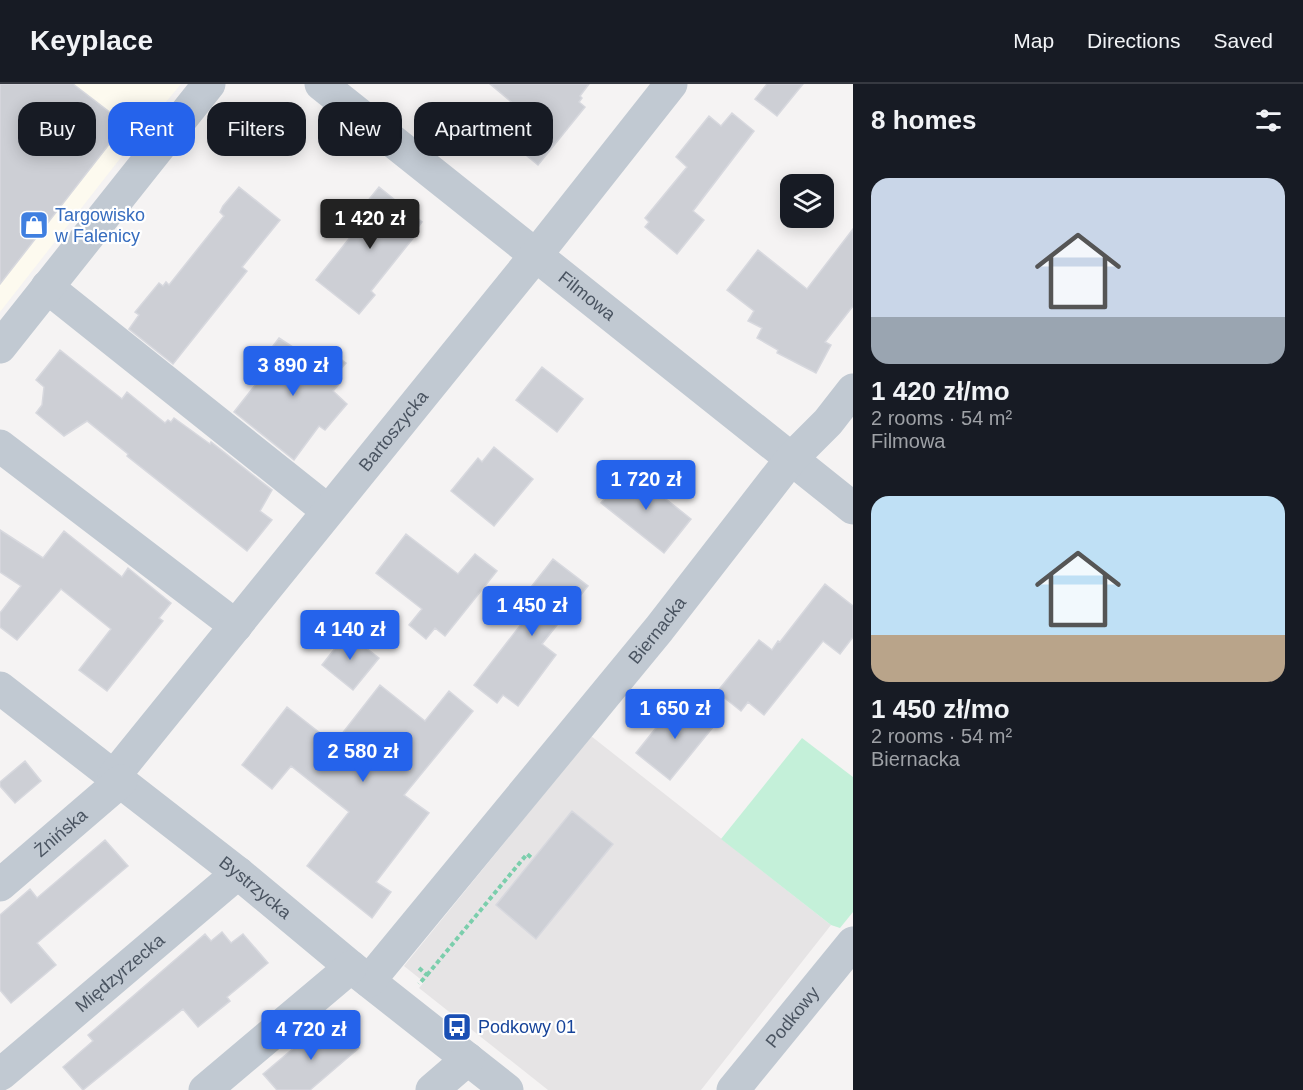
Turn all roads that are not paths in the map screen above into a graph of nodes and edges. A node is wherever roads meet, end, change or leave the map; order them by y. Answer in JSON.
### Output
{"nodes":[{"id":1,"x":209,"y":84,"type":"edge"},
{"id":2,"x":321,"y":84,"type":"edge"},
{"id":3,"x":671,"y":84,"type":"edge"},
{"id":4,"x":536,"y":255,"type":"junction"},
{"id":5,"x":47,"y":286,"type":"junction"},
{"id":6,"x":0,"y":347,"type":"edge"},
{"id":7,"x":853,"y":390,"type":"edge"},
{"id":8,"x":0,"y":446,"type":"edge"},
{"id":9,"x":791,"y":459,"type":"junction"},
{"id":10,"x":853,"y":508,"type":"edge"},
{"id":11,"x":328,"y":511,"type":"junction"},
{"id":12,"x":236,"y":626,"type":"junction"},
{"id":13,"x":1,"y":691,"type":"edge"},
{"id":14,"x":118,"y":779,"type":"junction"},
{"id":15,"x":238,"y":873,"type":"junction"},
{"id":16,"x":0,"y":885,"type":"edge"},
{"id":17,"x":850,"y":952,"type":"edge"},
{"id":18,"x":360,"y":974,"type":"junction"},
{"id":19,"x":468,"y":1059,"type":"junction"},
{"id":20,"x":8,"y":1079,"type":"edge"},
{"id":21,"x":205,"y":1090,"type":"edge"},
{"id":22,"x":432,"y":1090,"type":"edge"},
{"id":23,"x":507,"y":1090,"type":"edge"},
{"id":24,"x":732,"y":1090,"type":"edge"}],
"edges":[{"from":1,"to":5,"type":"street"},
{"from":2,"to":4,"type":"street","name":"Filmowa"},
{"from":3,"to":4,"type":"street","name":"Bartoszycka"},
{"from":4,"to":9,"type":"street","name":"Filmowa"},
{"from":4,"to":11,"type":"street","name":"Bartoszycka"},
{"from":5,"to":6,"type":"street"},
{"from":5,"to":11,"type":"street"},
{"from":7,"to":9,"type":"street","name":"Biernacka"},
{"from":8,"to":12,"type":"street"},
{"from":9,"to":10,"type":"street","name":"Filmowa"},
{"from":9,"to":18,"type":"street","name":"Biernacka"},
{"from":11,"to":12,"type":"street","name":"Bartoszycka"},
{"from":12,"to":14,"type":"street","name":"Bartoszycka"},
{"from":13,"to":14,"type":"street","name":"Bystrzycka"},
{"from":14,"to":15,"type":"street","name":"Bystrzycka"},
{"from":14,"to":16,"type":"street","name":"Żnińska"},
{"from":15,"to":18,"type":"street","name":"Bystrzycka"},
{"from":15,"to":20,"type":"street","name":"Międzyrzecka"},
{"from":17,"to":24,"type":"street","name":"Podkowy"},
{"from":18,"to":19,"type":"street","name":"Bystrzycka"},
{"from":18,"to":21,"type":"street","name":"Biernacka"},
{"from":19,"to":22,"type":"street"},
{"from":19,"to":23,"type":"street","name":"Bystrzycka"}]}
